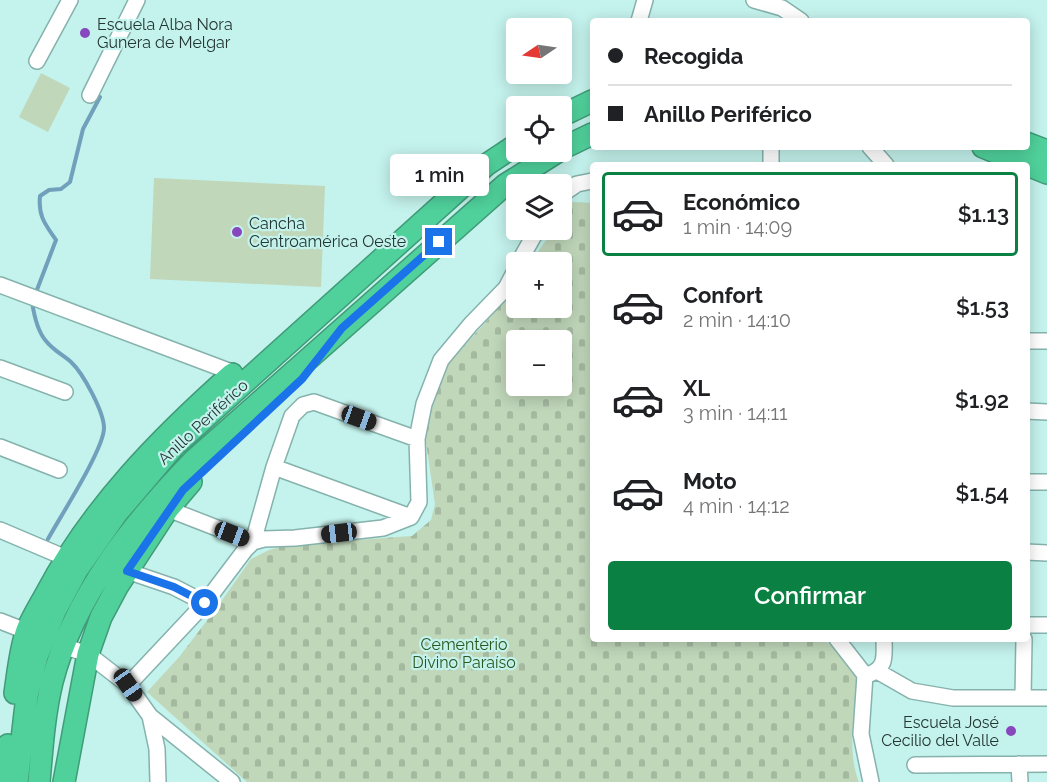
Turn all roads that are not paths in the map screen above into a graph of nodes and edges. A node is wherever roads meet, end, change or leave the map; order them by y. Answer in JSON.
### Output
{"nodes":[{"id":1,"x":70,"y":0,"type":"edge"},
{"id":2,"x":137,"y":0,"type":"edge"},
{"id":3,"x":645,"y":0,"type":"edge"},
{"id":4,"x":754,"y":0,"type":"edge"},
{"id":5,"x":640,"y":18,"type":"edge"},
{"id":6,"x":797,"y":18,"type":"edge"},
{"id":7,"x":38,"y":61,"type":"dead end"},
{"id":8,"x":90,"y":95,"type":"dead end"},
{"id":9,"x":590,"y":102,"type":"edge"},
{"id":10,"x":572,"y":111,"type":"edge"},
{"id":11,"x":590,"y":135,"type":"edge"},
{"id":12,"x":572,"y":144,"type":"edge"},
{"id":13,"x":1030,"y":145,"type":"edge"},
{"id":14,"x":873,"y":150,"type":"edge"},
{"id":15,"x":990,"y":150,"type":"edge"},
{"id":16,"x":1047,"y":151,"type":"edge"},
{"id":17,"x":506,"y":152,"type":"edge"},
{"id":18,"x":541,"y":162,"type":"edge"},
{"id":19,"x":883,"y":162,"type":"edge"},
{"id":20,"x":1020,"y":162,"type":"edge"},
{"id":21,"x":1030,"y":166,"type":"edge"},
{"id":22,"x":1047,"y":173,"type":"edge"},
{"id":23,"x":590,"y":181,"type":"edge"},
{"id":24,"x":572,"y":187,"type":"edge"},
{"id":25,"x":0,"y":285,"type":"edge"},
{"id":26,"x":506,"y":288,"type":"edge"},
{"id":27,"x":319,"y":315,"type":"junction"},
{"id":28,"x":342,"y":328,"type":"junction"},
{"id":29,"x":1030,"y":341,"type":"edge"},
{"id":30,"x":1047,"y":341,"type":"edge"},
{"id":31,"x":0,"y":368,"type":"edge"},
{"id":32,"x":234,"y":373,"type":"junction"},
{"id":33,"x":65,"y":392,"type":"dead end"},
{"id":34,"x":1030,"y":411,"type":"edge"},
{"id":35,"x":1047,"y":412,"type":"edge"},
{"id":36,"x":417,"y":439,"type":"junction"},
{"id":37,"x":0,"y":447,"type":"edge"},
{"id":38,"x":274,"y":467,"type":"junction"},
{"id":39,"x":59,"y":470,"type":"dead end"},
{"id":40,"x":1030,"y":482,"type":"edge"},
{"id":41,"x":1047,"y":482,"type":"edge"},
{"id":42,"x":168,"y":509,"type":"junction"},
{"id":43,"x":411,"y":517,"type":"junction"},
{"id":44,"x":0,"y":530,"type":"edge"},
{"id":45,"x":253,"y":542,"type":"junction"},
{"id":46,"x":1030,"y":552,"type":"edge"},
{"id":47,"x":1047,"y":553,"type":"edge"},
{"id":48,"x":66,"y":558,"type":"junction"},
{"id":49,"x":127,"y":571,"type":"junction"},
{"id":50,"x":205,"y":603,"type":"junction"},
{"id":51,"x":0,"y":621,"type":"edge"},
{"id":52,"x":1030,"y":625,"type":"edge"},
{"id":53,"x":1047,"y":625,"type":"edge"},
{"id":54,"x":29,"y":632,"type":"junction"},
{"id":55,"x":840,"y":642,"type":"edge"},
{"id":56,"x":884,"y":642,"type":"edge"},
{"id":57,"x":1024,"y":642,"type":"edge"},
{"id":58,"x":80,"y":651,"type":"junction"},
{"id":59,"x":871,"y":673,"type":"junction"},
{"id":60,"x":128,"y":685,"type":"junction"},
{"id":61,"x":1023,"y":698,"type":"junction"},
{"id":62,"x":1047,"y":698,"type":"edge"},
{"id":63,"x":150,"y":716,"type":"junction"},
{"id":64,"x":1019,"y":764,"type":"junction"},
{"id":65,"x":1047,"y":764,"type":"edge"},
{"id":66,"x":915,"y":765,"type":"dead end"},
{"id":67,"x":2,"y":782,"type":"edge"},
{"id":68,"x":17,"y":782,"type":"edge"},
{"id":69,"x":39,"y":782,"type":"edge"},
{"id":70,"x":64,"y":782,"type":"edge"},
{"id":71,"x":158,"y":782,"type":"edge"},
{"id":72,"x":232,"y":782,"type":"edge"},
{"id":73,"x":871,"y":782,"type":"edge"},
{"id":74,"x":1020,"y":782,"type":"edge"}],
"edges":[{"from":1,"to":7,"type":"street"},
{"from":2,"to":8,"type":"street"},
{"from":3,"to":5,"type":"street"},
{"from":4,"to":6,"type":"street"},
{"from":9,"to":10,"type":"highway"},
{"from":11,"to":12,"type":"highway"},
{"from":13,"to":16,"type":"highway"},
{"from":14,"to":19,"type":"street"},
{"from":15,"to":20,"type":"highway"},
{"from":17,"to":27,"type":"highway","name":"Anillo Periférico"},
{"from":18,"to":28,"type":"highway","name":"Anillo Periférico"},
{"from":21,"to":22,"type":"highway"},
{"from":23,"to":24,"type":"street"},
{"from":25,"to":32,"type":"street"},
{"from":26,"to":36,"type":"street"},
{"from":27,"to":32,"type":"highway"},
{"from":27,"to":68,"type":"highway","name":"Anillo Periférico"},
{"from":28,"to":42,"type":"highway"},
{"from":28,"to":69,"type":"highway","name":"Anillo Periférico"},
{"from":29,"to":30,"type":"street"},
{"from":31,"to":33,"type":"street"},
{"from":32,"to":48,"type":"highway"},
{"from":34,"to":35,"type":"street"},
{"from":36,"to":38,"type":"street"},
{"from":36,"to":43,"type":"street"},
{"from":37,"to":39,"type":"street"},
{"from":38,"to":43,"type":"street"},
{"from":38,"to":45,"type":"street"},
{"from":40,"to":41,"type":"street"},
{"from":42,"to":45,"type":"street"},
{"from":42,"to":49,"type":"highway"},
{"from":43,"to":45,"type":"street"},
{"from":44,"to":48,"type":"street"},
{"from":45,"to":50,"type":"street"},
{"from":46,"to":47,"type":"street"},
{"from":48,"to":54,"type":"highway"},
{"from":49,"to":50,"type":"street"},
{"from":49,"to":58,"type":"highway"},
{"from":50,"to":60,"type":"street"},
{"from":51,"to":54,"type":"street"},
{"from":52,"to":53,"type":"street"},
{"from":54,"to":67,"type":"highway"},
{"from":55,"to":59,"type":"street"},
{"from":56,"to":59,"type":"street"},
{"from":57,"to":61,"type":"street"},
{"from":58,"to":60,"type":"street"},
{"from":58,"to":70,"type":"highway"},
{"from":59,"to":61,"type":"street"},
{"from":59,"to":73,"type":"street"},
{"from":60,"to":63,"type":"street"},
{"from":61,"to":62,"type":"street"},
{"from":63,"to":71,"type":"street"},
{"from":63,"to":72,"type":"street"},
{"from":64,"to":65,"type":"street"},
{"from":64,"to":66,"type":"street"},
{"from":64,"to":74,"type":"street"}]}
